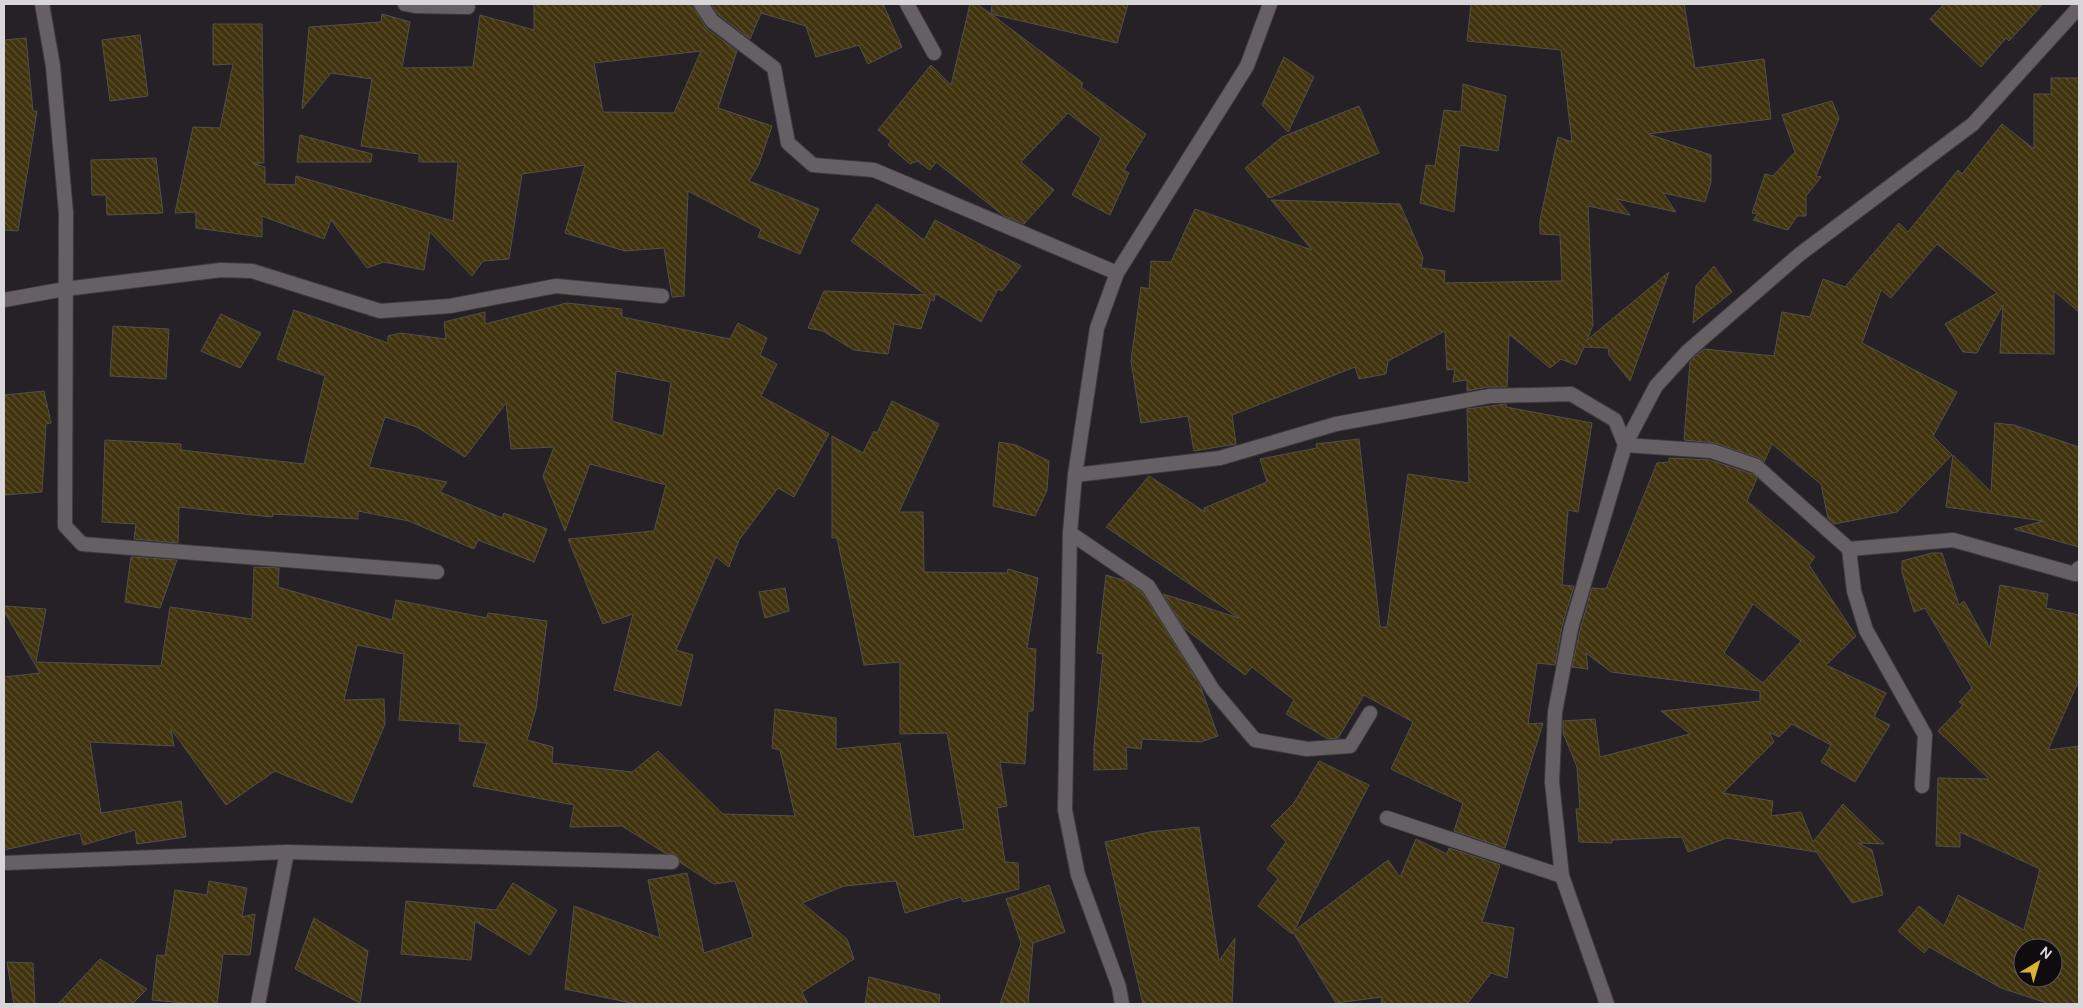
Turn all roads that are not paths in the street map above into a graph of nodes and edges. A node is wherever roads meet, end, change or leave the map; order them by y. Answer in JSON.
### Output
{"nodes":[{"id":1,"x":42,"y":4,"type":"edge"},
{"id":2,"x":405,"y":4,"type":"edge"},
{"id":3,"x":701,"y":4,"type":"edge"},
{"id":4,"x":907,"y":4,"type":"edge"},
{"id":5,"x":1270,"y":4,"type":"edge"},
{"id":6,"x":468,"y":7,"type":"dead end"},
{"id":7,"x":2079,"y":7,"type":"edge"},
{"id":8,"x":934,"y":53,"type":"dead end"},
{"id":9,"x":1117,"y":273,"type":"junction"},
{"id":10,"x":65,"y":289,"type":"junction"},
{"id":11,"x":662,"y":296,"type":"dead end"},
{"id":12,"x":4,"y":300,"type":"edge"},
{"id":13,"x":1625,"y":445,"type":"junction"},
{"id":14,"x":1075,"y":474,"type":"junction"},
{"id":15,"x":1070,"y":532,"type":"junction"},
{"id":16,"x":1849,"y":549,"type":"junction"},
{"id":17,"x":2079,"y":568,"type":"edge"},
{"id":18,"x":437,"y":572,"type":"dead end"},
{"id":19,"x":1370,"y":714,"type":"dead end"},
{"id":20,"x":1922,"y":786,"type":"dead end"},
{"id":21,"x":1387,"y":818,"type":"dead end"},
{"id":22,"x":286,"y":852,"type":"junction"},
{"id":23,"x":4,"y":862,"type":"edge"},
{"id":24,"x":672,"y":862,"type":"dead end"},
{"id":25,"x":1562,"y":876,"type":"junction"},
{"id":26,"x":258,"y":1004,"type":"edge"},
{"id":27,"x":1122,"y":1004,"type":"edge"},
{"id":28,"x":1607,"y":1004,"type":"edge"}],
"edges":[{"from":1,"to":10,"type":"street"},
{"from":2,"to":6,"type":"street"},
{"from":3,"to":9,"type":"street"},
{"from":4,"to":8,"type":"street"},
{"from":5,"to":9,"type":"street"},
{"from":7,"to":13,"type":"street"},
{"from":9,"to":14,"type":"street"},
{"from":10,"to":11,"type":"street"},
{"from":10,"to":12,"type":"street"},
{"from":10,"to":18,"type":"street"},
{"from":13,"to":14,"type":"street"},
{"from":13,"to":16,"type":"street"},
{"from":13,"to":25,"type":"street"},
{"from":14,"to":15,"type":"street"},
{"from":15,"to":19,"type":"street"},
{"from":15,"to":27,"type":"street"},
{"from":16,"to":17,"type":"street"},
{"from":16,"to":20,"type":"street"},
{"from":21,"to":25,"type":"street"},
{"from":22,"to":23,"type":"street"},
{"from":22,"to":24,"type":"street"},
{"from":22,"to":26,"type":"street"},
{"from":25,"to":28,"type":"street"}]}
